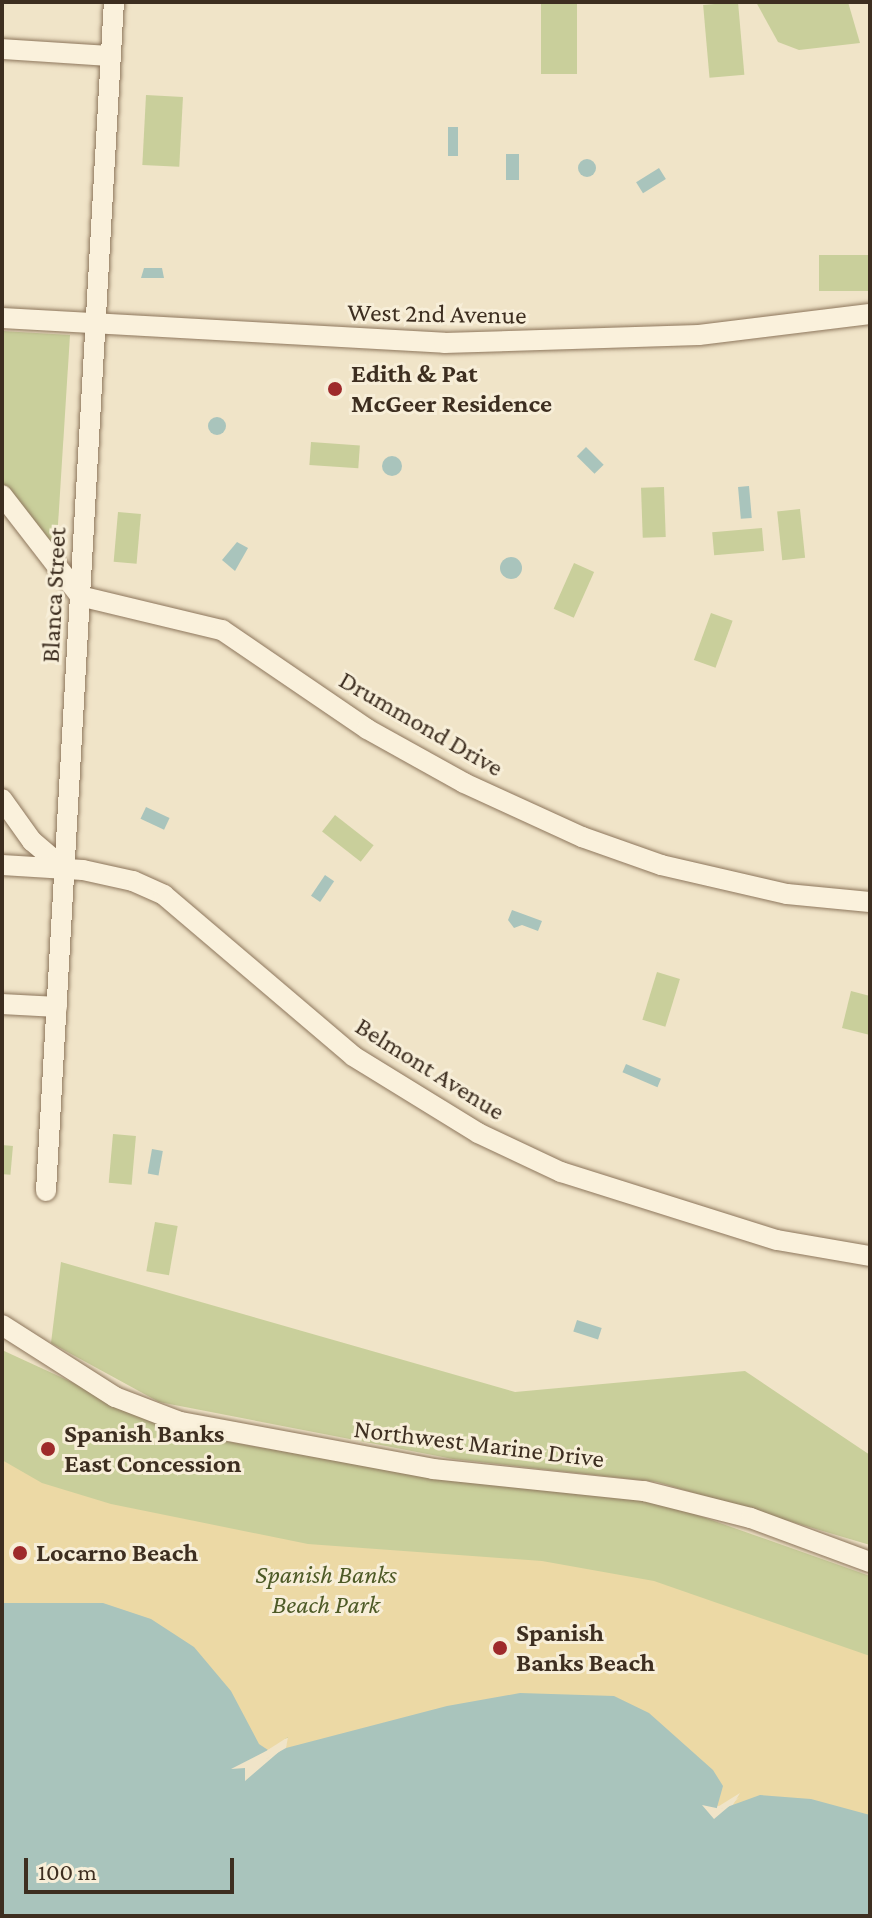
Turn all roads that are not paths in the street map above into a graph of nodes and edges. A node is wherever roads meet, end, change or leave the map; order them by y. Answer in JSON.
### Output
{"nodes":[{"id":1,"x":114,"y":2,"type":"edge"},
{"id":2,"x":2,"y":49,"type":"edge"},
{"id":3,"x":111,"y":56,"type":"junction"},
{"id":4,"x":870,"y":314,"type":"edge"},
{"id":5,"x":2,"y":318,"type":"edge"},
{"id":6,"x":96,"y":323,"type":"junction"},
{"id":7,"x":2,"y":495,"type":"edge"},
{"id":8,"x":80,"y":596,"type":"junction"},
{"id":9,"x":2,"y":799,"type":"edge"},
{"id":10,"x":2,"y":865,"type":"edge"},
{"id":11,"x":65,"y":869,"type":"junction"},
{"id":12,"x":870,"y":902,"type":"edge"},
{"id":13,"x":2,"y":1004,"type":"edge"},
{"id":14,"x":57,"y":1007,"type":"junction"},
{"id":15,"x":46,"y":1191,"type":"dead end"},
{"id":16,"x":870,"y":1256,"type":"edge"},
{"id":17,"x":2,"y":1325,"type":"edge"},
{"id":18,"x":870,"y":1562,"type":"edge"}],
"edges":[{"from":1,"to":3,"type":"street","name":"Blanca Street"},
{"from":2,"to":3,"type":"street"},
{"from":3,"to":6,"type":"street","name":"Blanca Street"},
{"from":4,"to":6,"type":"street","name":"West 2nd Avenue"},
{"from":5,"to":6,"type":"street","name":"West 2nd Avenue"},
{"from":6,"to":8,"type":"street","name":"Blanca Street"},
{"from":7,"to":8,"type":"street"},
{"from":8,"to":11,"type":"street","name":"Blanca Street"},
{"from":8,"to":12,"type":"street","name":"Drummond Drive"},
{"from":9,"to":11,"type":"street"},
{"from":10,"to":11,"type":"street","name":"Belmont Avenue"},
{"from":11,"to":14,"type":"street","name":"Blanca Street"},
{"from":11,"to":16,"type":"street","name":"Belmont Avenue"},
{"from":13,"to":14,"type":"street"},
{"from":14,"to":15,"type":"street","name":"Blanca Street"},
{"from":17,"to":18,"type":"street","name":"Northwest Marine Drive"}]}
